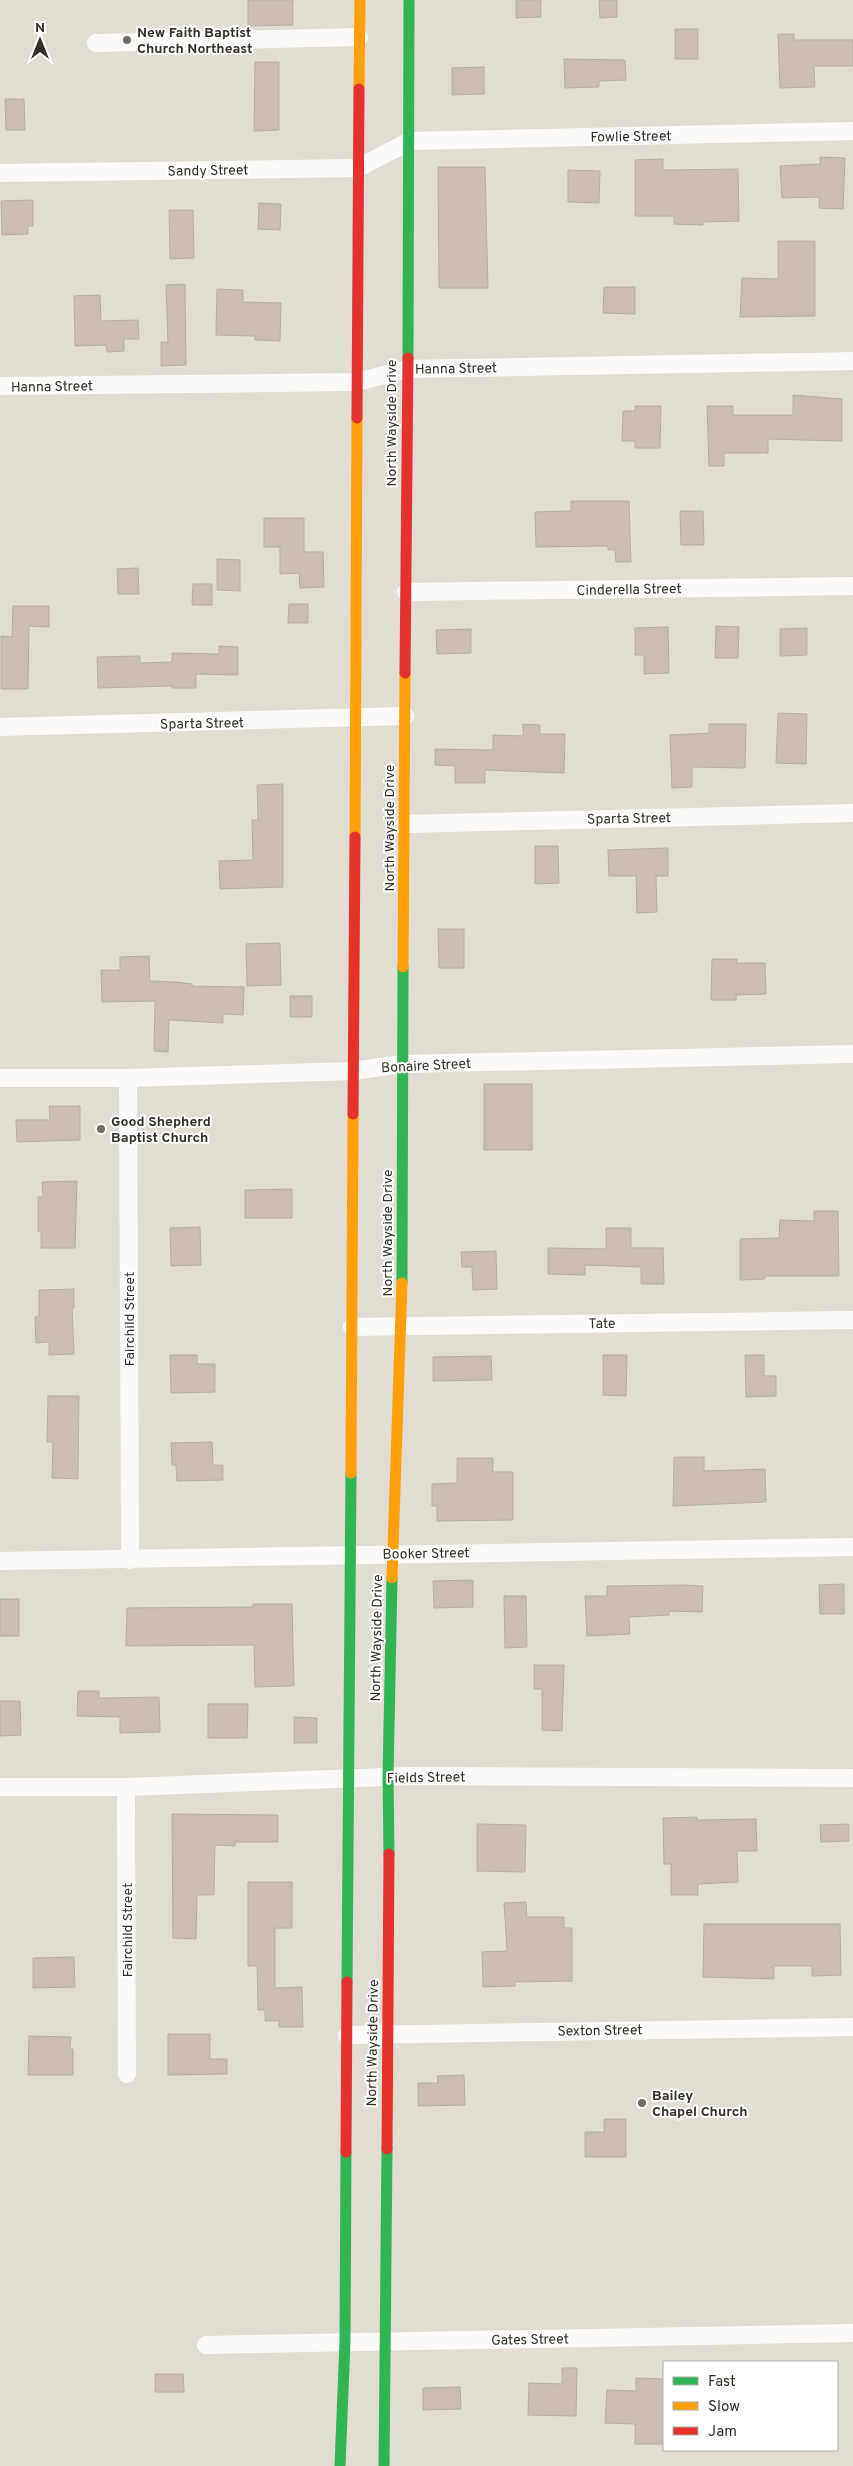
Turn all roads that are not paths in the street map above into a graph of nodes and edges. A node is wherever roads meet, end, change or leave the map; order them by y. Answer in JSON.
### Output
{"nodes":[{"id":1,"x":360,"y":0,"type":"edge"},
{"id":2,"x":409,"y":0,"type":"edge"},
{"id":3,"x":359,"y":37,"type":"junction"},
{"id":4,"x":96,"y":43,"type":"dead end"},
{"id":5,"x":853,"y":131,"type":"edge"},
{"id":6,"x":410,"y":141,"type":"junction"},
{"id":7,"x":358,"y":168,"type":"junction"},
{"id":8,"x":0,"y":173,"type":"edge"},
{"id":9,"x":853,"y":361,"type":"edge"},
{"id":10,"x":406,"y":369,"type":"junction"},
{"id":11,"x":357,"y":382,"type":"junction"},
{"id":12,"x":0,"y":386,"type":"edge"},
{"id":13,"x":853,"y":586,"type":"edge"},
{"id":14,"x":406,"y":592,"type":"junction"},
{"id":15,"x":405,"y":716,"type":"junction"},
{"id":16,"x":355,"y":719,"type":"junction"},
{"id":17,"x":0,"y":727,"type":"edge"},
{"id":18,"x":853,"y":813,"type":"edge"},
{"id":19,"x":405,"y":824,"type":"junction"},
{"id":20,"x":853,"y":1054,"type":"edge"},
{"id":21,"x":402,"y":1064,"type":"junction"},
{"id":22,"x":353,"y":1071,"type":"junction"},
{"id":23,"x":0,"y":1078,"type":"edge"},
{"id":24,"x":128,"y":1078,"type":"junction"},
{"id":25,"x":853,"y":1320,"type":"edge"},
{"id":26,"x":402,"y":1326,"type":"junction"},
{"id":27,"x":352,"y":1328,"type":"junction"},
{"id":28,"x":853,"y":1547,"type":"edge"},
{"id":29,"x":392,"y":1554,"type":"junction"},
{"id":30,"x":350,"y":1555,"type":"junction"},
{"id":31,"x":130,"y":1560,"type":"junction"},
{"id":32,"x":0,"y":1561,"type":"edge"},
{"id":33,"x":388,"y":1777,"type":"junction"},
{"id":34,"x":853,"y":1778,"type":"edge"},
{"id":35,"x":349,"y":1780,"type":"junction"},
{"id":36,"x":0,"y":1787,"type":"edge"},
{"id":37,"x":126,"y":1787,"type":"junction"},
{"id":38,"x":853,"y":2027,"type":"edge"},
{"id":39,"x":387,"y":2033,"type":"junction"},
{"id":40,"x":347,"y":2035,"type":"junction"},
{"id":41,"x":127,"y":2074,"type":"dead end"},
{"id":42,"x":853,"y":2333,"type":"edge"},
{"id":43,"x":384,"y":2341,"type":"junction"},
{"id":44,"x":345,"y":2342,"type":"junction"},
{"id":45,"x":206,"y":2345,"type":"dead end"},
{"id":46,"x":340,"y":2466,"type":"edge"},
{"id":47,"x":384,"y":2466,"type":"edge"}],
"edges":[{"from":1,"to":3,"type":"main road","name":"North Wayside Drive"},
{"from":2,"to":6,"type":"main road","name":"North Wayside Drive"},
{"from":3,"to":4,"type":"street"},
{"from":3,"to":7,"type":"main road","name":"North Wayside Drive"},
{"from":5,"to":6,"type":"street","name":"Fowlie Street"},
{"from":6,"to":7,"type":"street","name":"Sandy Street"},
{"from":6,"to":10,"type":"main road","name":"North Wayside Drive"},
{"from":7,"to":8,"type":"street","name":"Sandy Street"},
{"from":7,"to":11,"type":"main road","name":"North Wayside Drive"},
{"from":9,"to":10,"type":"street","name":"Hanna Street"},
{"from":10,"to":11,"type":"street","name":"Hanna Street"},
{"from":10,"to":14,"type":"main road","name":"North Wayside Drive"},
{"from":11,"to":12,"type":"street","name":"Hanna Street"},
{"from":11,"to":16,"type":"main road","name":"North Wayside Drive"},
{"from":13,"to":14,"type":"street","name":"Cinderella Street"},
{"from":14,"to":15,"type":"main road","name":"North Wayside Drive"},
{"from":15,"to":16,"type":"street","name":"Sparta Street"},
{"from":15,"to":19,"type":"main road","name":"North Wayside Drive"},
{"from":16,"to":17,"type":"street","name":"Sparta Street"},
{"from":16,"to":22,"type":"main road","name":"North Wayside Drive"},
{"from":18,"to":19,"type":"street","name":"Sparta Street"},
{"from":19,"to":21,"type":"main road","name":"North Wayside Drive"},
{"from":20,"to":21,"type":"street","name":"Bonaire Street"},
{"from":21,"to":22,"type":"street","name":"Bonaire Street"},
{"from":21,"to":26,"type":"main road","name":"North Wayside Drive"},
{"from":22,"to":24,"type":"street","name":"Bonaire Street"},
{"from":22,"to":27,"type":"main road","name":"North Wayside Drive"},
{"from":23,"to":24,"type":"street","name":"Bonaire Street"},
{"from":24,"to":31,"type":"street","name":"Fairchild Street"},
{"from":25,"to":26,"type":"street","name":"Tate"},
{"from":26,"to":27,"type":"street","name":"Tate"},
{"from":26,"to":29,"type":"main road","name":"North Wayside Drive"},
{"from":27,"to":30,"type":"main road","name":"North Wayside Drive"},
{"from":28,"to":29,"type":"street","name":"Booker Street"},
{"from":29,"to":30,"type":"street","name":"Booker Street"},
{"from":29,"to":33,"type":"main road","name":"North Wayside Drive"},
{"from":30,"to":31,"type":"street","name":"Booker Street"},
{"from":30,"to":35,"type":"main road","name":"North Wayside Drive"},
{"from":31,"to":32,"type":"street","name":"Booker Street"},
{"from":33,"to":34,"type":"street","name":"Fields Street"},
{"from":33,"to":35,"type":"street","name":"Fields Street"},
{"from":33,"to":39,"type":"main road","name":"North Wayside Drive"},
{"from":35,"to":37,"type":"street","name":"Fields Street"},
{"from":35,"to":40,"type":"main road","name":"North Wayside Drive"},
{"from":36,"to":37,"type":"street","name":"Fields Street"},
{"from":37,"to":41,"type":"street","name":"Fairchild Street"},
{"from":38,"to":39,"type":"street","name":"Sexton Street"},
{"from":39,"to":40,"type":"street","name":"Sexton Street"},
{"from":39,"to":43,"type":"main road","name":"North Wayside Drive"},
{"from":40,"to":44,"type":"main road","name":"North Wayside Drive"},
{"from":42,"to":43,"type":"street","name":"Gates Street"},
{"from":43,"to":44,"type":"street","name":"Gates Street"},
{"from":43,"to":47,"type":"main road","name":"North Wayside Drive"},
{"from":44,"to":45,"type":"street","name":"Gates Street"},
{"from":44,"to":46,"type":"main road","name":"North Wayside Drive"}]}
